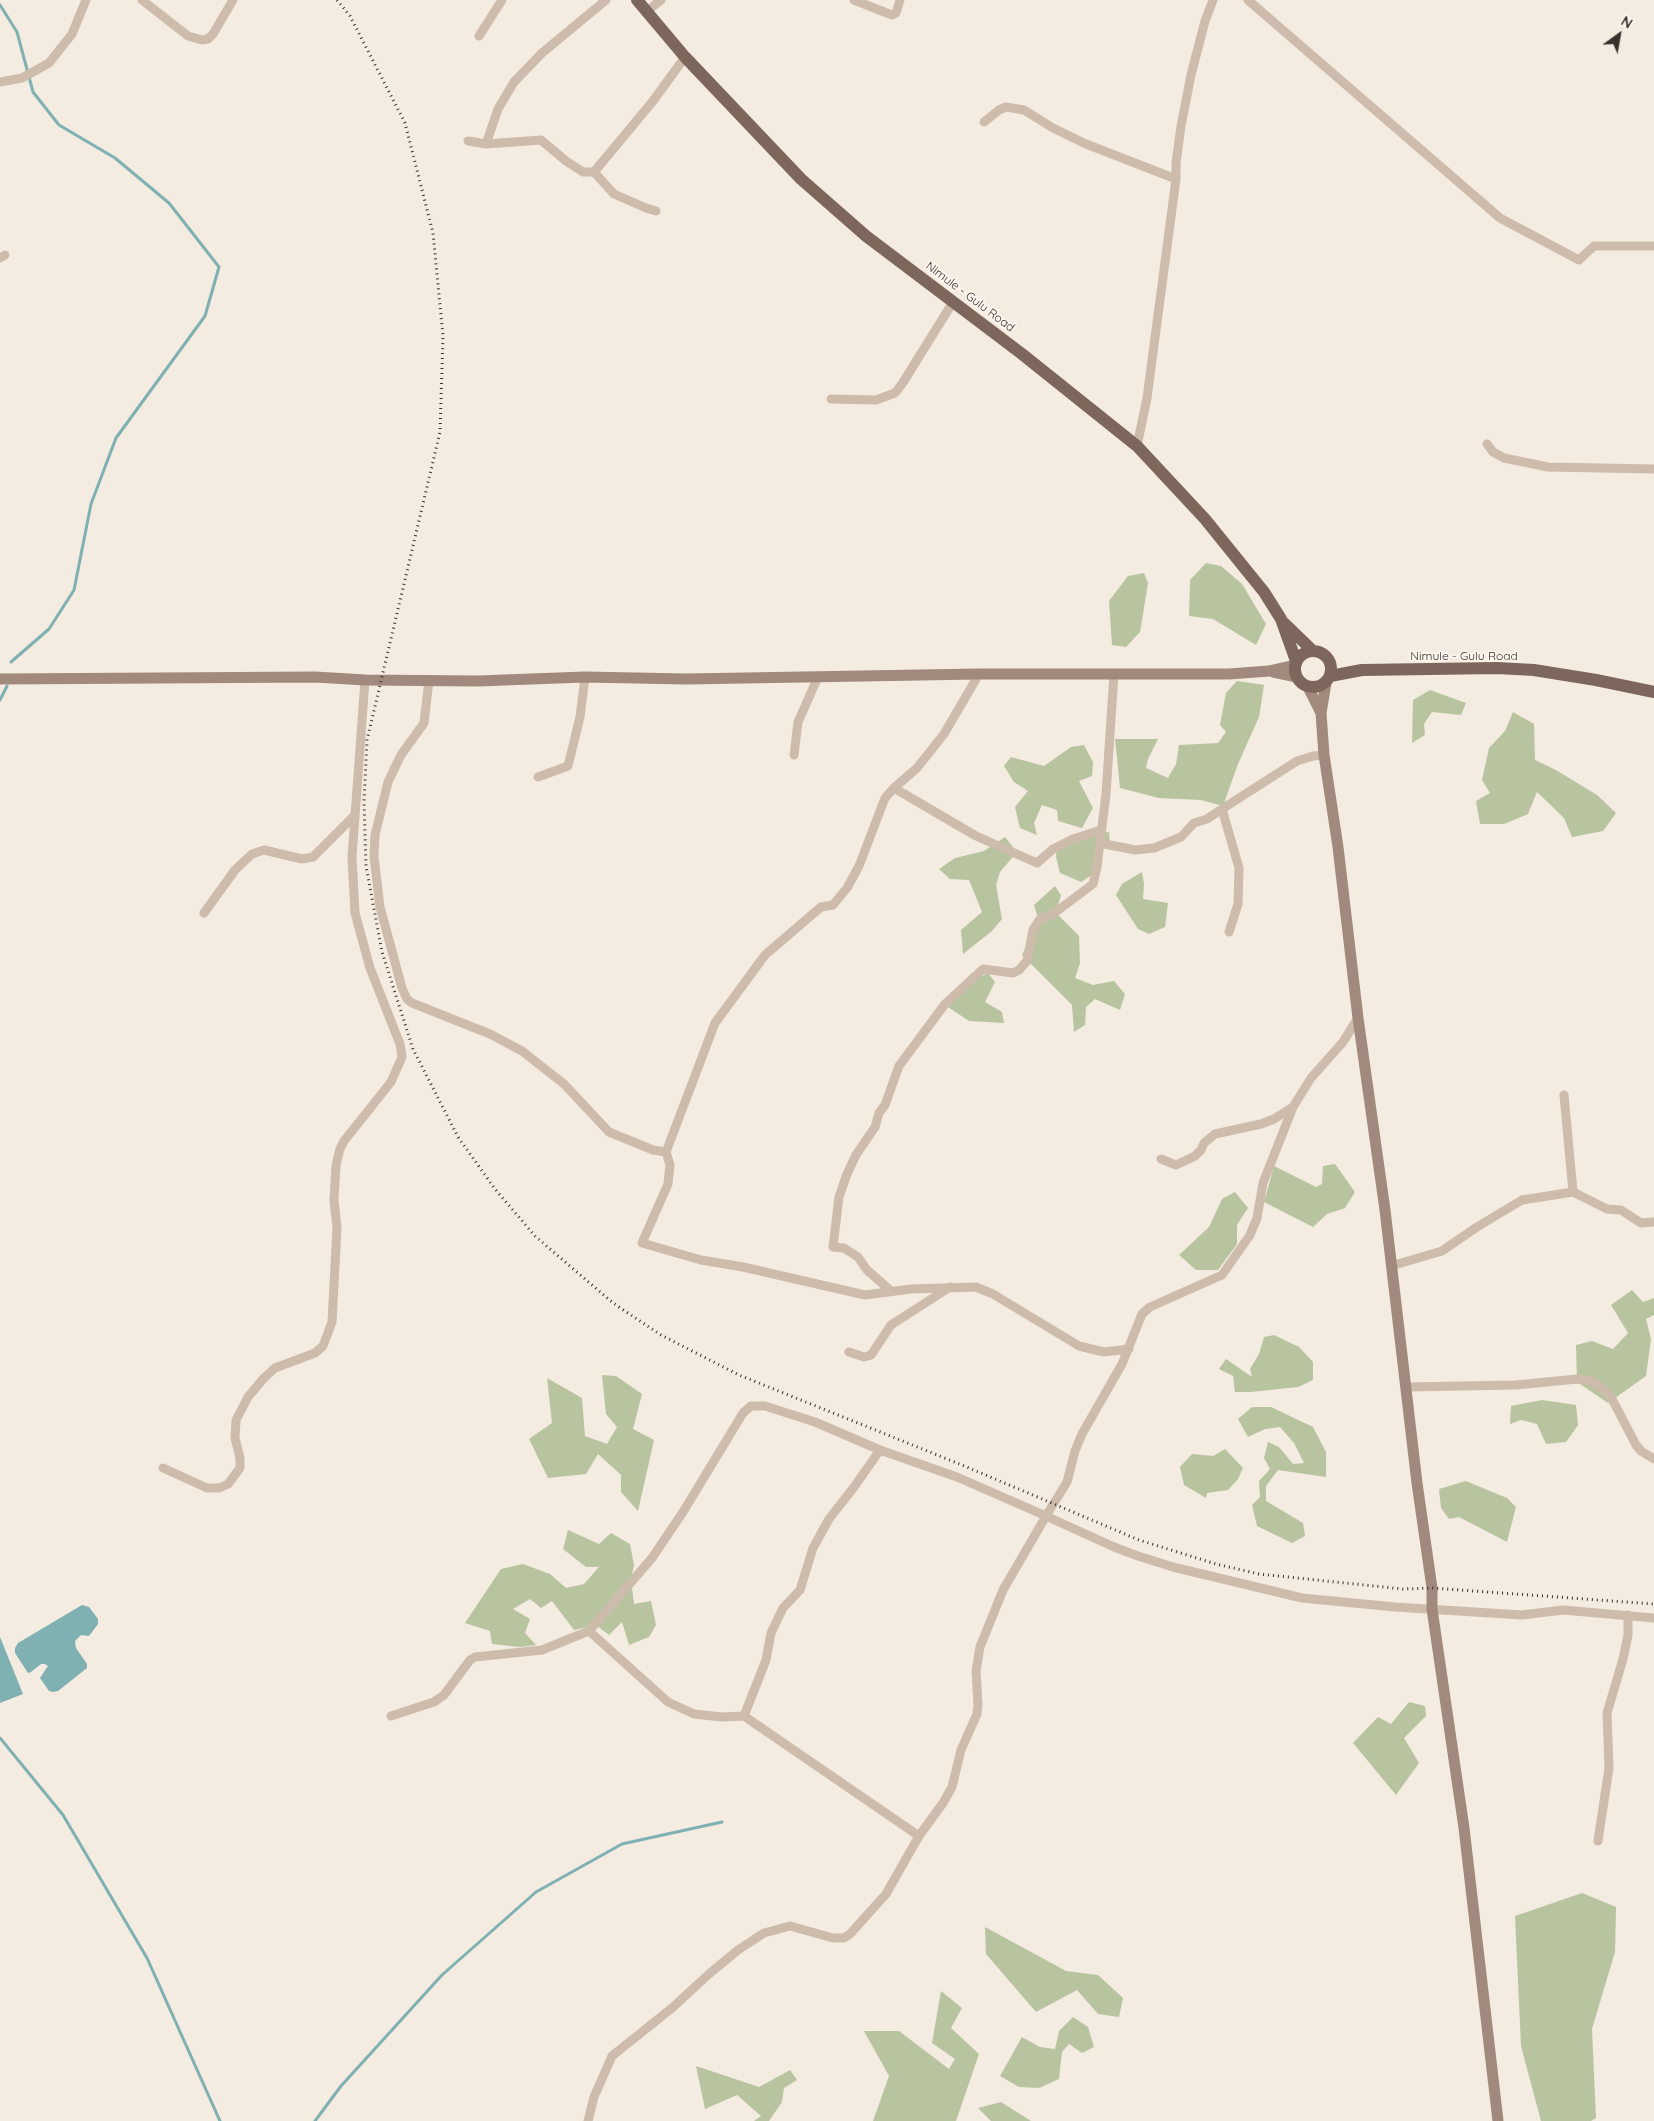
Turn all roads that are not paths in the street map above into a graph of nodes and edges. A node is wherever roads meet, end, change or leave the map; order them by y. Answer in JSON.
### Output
{"nodes":[{"id":1,"x":86,"y":0,"type":"edge"},
{"id":2,"x":142,"y":0,"type":"edge"},
{"id":3,"x":233,"y":0,"type":"edge"},
{"id":4,"x":502,"y":0,"type":"edge"},
{"id":5,"x":606,"y":0,"type":"edge"},
{"id":6,"x":637,"y":0,"type":"edge"},
{"id":7,"x":661,"y":0,"type":"edge"},
{"id":8,"x":854,"y":0,"type":"edge"},
{"id":9,"x":900,"y":0,"type":"edge"},
{"id":10,"x":1213,"y":0,"type":"edge"},
{"id":11,"x":1248,"y":0,"type":"edge"},
{"id":12,"x":646,"y":12,"type":"junction"},
{"id":13,"x":479,"y":36,"type":"dead end"},
{"id":14,"x":685,"y":57,"type":"junction"},
{"id":15,"x":0,"y":82,"type":"edge"},
{"id":16,"x":984,"y":122,"type":"dead end"},
{"id":17,"x":468,"y":141,"type":"dead end"},
{"id":18,"x":486,"y":144,"type":"junction"},
{"id":19,"x":594,"y":172,"type":"junction"},
{"id":20,"x":1176,"y":179,"type":"junction"},
{"id":21,"x":656,"y":211,"type":"dead end"},
{"id":22,"x":1654,"y":246,"type":"edge"},
{"id":23,"x":952,"y":302,"type":"junction"},
{"id":24,"x":831,"y":399,"type":"dead end"},
{"id":25,"x":1487,"y":444,"type":"dead end"},
{"id":26,"x":1137,"y":446,"type":"junction"},
{"id":27,"x":1654,"y":469,"type":"edge"},
{"id":28,"x":1281,"y":619,"type":"junction"},
{"id":29,"x":1312,"y":651,"type":"junction"},
{"id":30,"x":1329,"y":660,"type":"junction"},
{"id":31,"x":1296,"y":668,"type":"junction"},
{"id":32,"x":1362,"y":670,"type":"junction"},
{"id":33,"x":979,"y":674,"type":"junction"},
{"id":34,"x":1114,"y":674,"type":"junction"},
{"id":35,"x":585,"y":677,"type":"junction"},
{"id":36,"x":818,"y":677,"type":"junction"},
{"id":37,"x":0,"y":679,"type":"edge"},
{"id":38,"x":1328,"y":679,"type":"junction"},
{"id":39,"x":365,"y":680,"type":"junction"},
{"id":40,"x":429,"y":680,"type":"junction"},
{"id":41,"x":1308,"y":687,"type":"junction"},
{"id":42,"x":1654,"y":692,"type":"edge"},
{"id":43,"x":1321,"y":713,"type":"junction"},
{"id":44,"x":794,"y":755,"type":"dead end"},
{"id":45,"x":1324,"y":755,"type":"junction"},
{"id":46,"x":538,"y":777,"type":"dead end"},
{"id":47,"x":894,"y":788,"type":"junction"},
{"id":48,"x":1222,"y":809,"type":"junction"},
{"id":49,"x":354,"y":816,"type":"junction"},
{"id":50,"x":1101,"y":830,"type":"junction"},
{"id":51,"x":1100,"y":843,"type":"junction"},
{"id":52,"x":204,"y":913,"type":"dead end"},
{"id":53,"x":1229,"y":932,"type":"dead end"},
{"id":54,"x":1358,"y":1018,"type":"junction"},
{"id":55,"x":1564,"y":1095,"type":"dead end"},
{"id":56,"x":1293,"y":1107,"type":"junction"},
{"id":57,"x":666,"y":1152,"type":"junction"},
{"id":58,"x":1161,"y":1159,"type":"dead end"},
{"id":59,"x":1573,"y":1192,"type":"junction"},
{"id":60,"x":1654,"y":1222,"type":"edge"},
{"id":61,"x":1391,"y":1266,"type":"junction"},
{"id":62,"x":950,"y":1287,"type":"junction"},
{"id":63,"x":891,"y":1291,"type":"junction"},
{"id":64,"x":1129,"y":1349,"type":"junction"},
{"id":65,"x":849,"y":1352,"type":"dead end"},
{"id":66,"x":1407,"y":1387,"type":"junction"},
{"id":67,"x":880,"y":1450,"type":"junction"},
{"id":68,"x":1654,"y":1459,"type":"edge"},
{"id":69,"x":164,"y":1468,"type":"dead end"},
{"id":70,"x":1046,"y":1516,"type":"junction"},
{"id":71,"x":1432,"y":1609,"type":"junction"},
{"id":72,"x":1628,"y":1615,"type":"junction"},
{"id":73,"x":1654,"y":1618,"type":"edge"},
{"id":74,"x":589,"y":1631,"type":"junction"},
{"id":75,"x":391,"y":1716,"type":"dead end"},
{"id":76,"x":744,"y":1716,"type":"junction"},
{"id":77,"x":919,"y":1836,"type":"junction"},
{"id":78,"x":1598,"y":1841,"type":"dead end"},
{"id":79,"x":588,"y":2121,"type":"edge"},
{"id":80,"x":1498,"y":2121,"type":"edge"}],
"edges":[{"from":1,"to":15,"type":"street"},
{"from":2,"to":3,"type":"street"},
{"from":4,"to":13,"type":"street"},
{"from":5,"to":18,"type":"street"},
{"from":6,"to":12,"type":"main road","name":"Nimule - Gulu Road"},
{"from":7,"to":12,"type":"street"},
{"from":8,"to":9,"type":"street"},
{"from":10,"to":20,"type":"street"},
{"from":11,"to":22,"type":"street"},
{"from":12,"to":14,"type":"main road","name":"Nimule - Gulu Road"},
{"from":14,"to":19,"type":"street"},
{"from":14,"to":23,"type":"main road","name":"Nimule - Gulu Road"},
{"from":16,"to":20,"type":"street"},
{"from":17,"to":18,"type":"street"},
{"from":18,"to":19,"type":"street"},
{"from":19,"to":21,"type":"street"},
{"from":20,"to":26,"type":"street"},
{"from":23,"to":24,"type":"street"},
{"from":23,"to":26,"type":"main road","name":"Nimule - Gulu Road"},
{"from":25,"to":27,"type":"street"},
{"from":26,"to":28,"type":"main road","name":"Nimule - Gulu Road"},
{"from":28,"to":29,"type":"main road","name":"Nimule - Gulu Road"},
{"from":28,"to":31,"type":"main road","name":"Nimule - Gulu Road"},
{"from":29,"to":30,"type":"main road"},
{"from":29,"to":31,"type":"main road"},
{"from":30,"to":32,"type":"main road","name":"Nimule - Gulu Road"},
{"from":30,"to":38,"type":"main road"},
{"from":31,"to":34,"type":"street"},
{"from":31,"to":41,"type":"main road"},
{"from":32,"to":38,"type":"main road","name":"Nimule - Gulu Road"},
{"from":32,"to":42,"type":"main road","name":"Nimule - Gulu Road"},
{"from":33,"to":34,"type":"street"},
{"from":33,"to":36,"type":"street"},
{"from":33,"to":47,"type":"street"},
{"from":34,"to":50,"type":"street"},
{"from":35,"to":36,"type":"street"},
{"from":35,"to":40,"type":"street"},
{"from":35,"to":46,"type":"street"},
{"from":36,"to":44,"type":"street"},
{"from":37,"to":39,"type":"street"},
{"from":38,"to":41,"type":"main road"},
{"from":38,"to":43,"type":"street"},
{"from":39,"to":40,"type":"street"},
{"from":39,"to":49,"type":"street"},
{"from":40,"to":57,"type":"street"},
{"from":41,"to":43,"type":"street"},
{"from":43,"to":45,"type":"street"},
{"from":45,"to":48,"type":"street"},
{"from":45,"to":54,"type":"street"},
{"from":47,"to":50,"type":"street"},
{"from":47,"to":57,"type":"street"},
{"from":48,"to":51,"type":"street"},
{"from":48,"to":53,"type":"street"},
{"from":49,"to":52,"type":"street"},
{"from":49,"to":69,"type":"street"},
{"from":50,"to":51,"type":"street"},
{"from":51,"to":63,"type":"street"},
{"from":54,"to":56,"type":"street"},
{"from":54,"to":61,"type":"street"},
{"from":55,"to":59,"type":"street"},
{"from":56,"to":58,"type":"street"},
{"from":56,"to":64,"type":"street"},
{"from":57,"to":63,"type":"street"},
{"from":59,"to":60,"type":"street"},
{"from":59,"to":61,"type":"street"},
{"from":61,"to":66,"type":"street"},
{"from":62,"to":63,"type":"street"},
{"from":62,"to":64,"type":"street"},
{"from":62,"to":65,"type":"street"},
{"from":64,"to":70,"type":"street"},
{"from":66,"to":68,"type":"street"},
{"from":66,"to":71,"type":"street"},
{"from":67,"to":70,"type":"street"},
{"from":67,"to":74,"type":"street"},
{"from":67,"to":76,"type":"street"},
{"from":70,"to":71,"type":"street"},
{"from":70,"to":77,"type":"street"},
{"from":71,"to":72,"type":"street"},
{"from":71,"to":80,"type":"street"},
{"from":72,"to":73,"type":"street"},
{"from":72,"to":78,"type":"street"},
{"from":74,"to":75,"type":"street"},
{"from":74,"to":76,"type":"street"},
{"from":76,"to":77,"type":"street"},
{"from":77,"to":79,"type":"street"}]}
